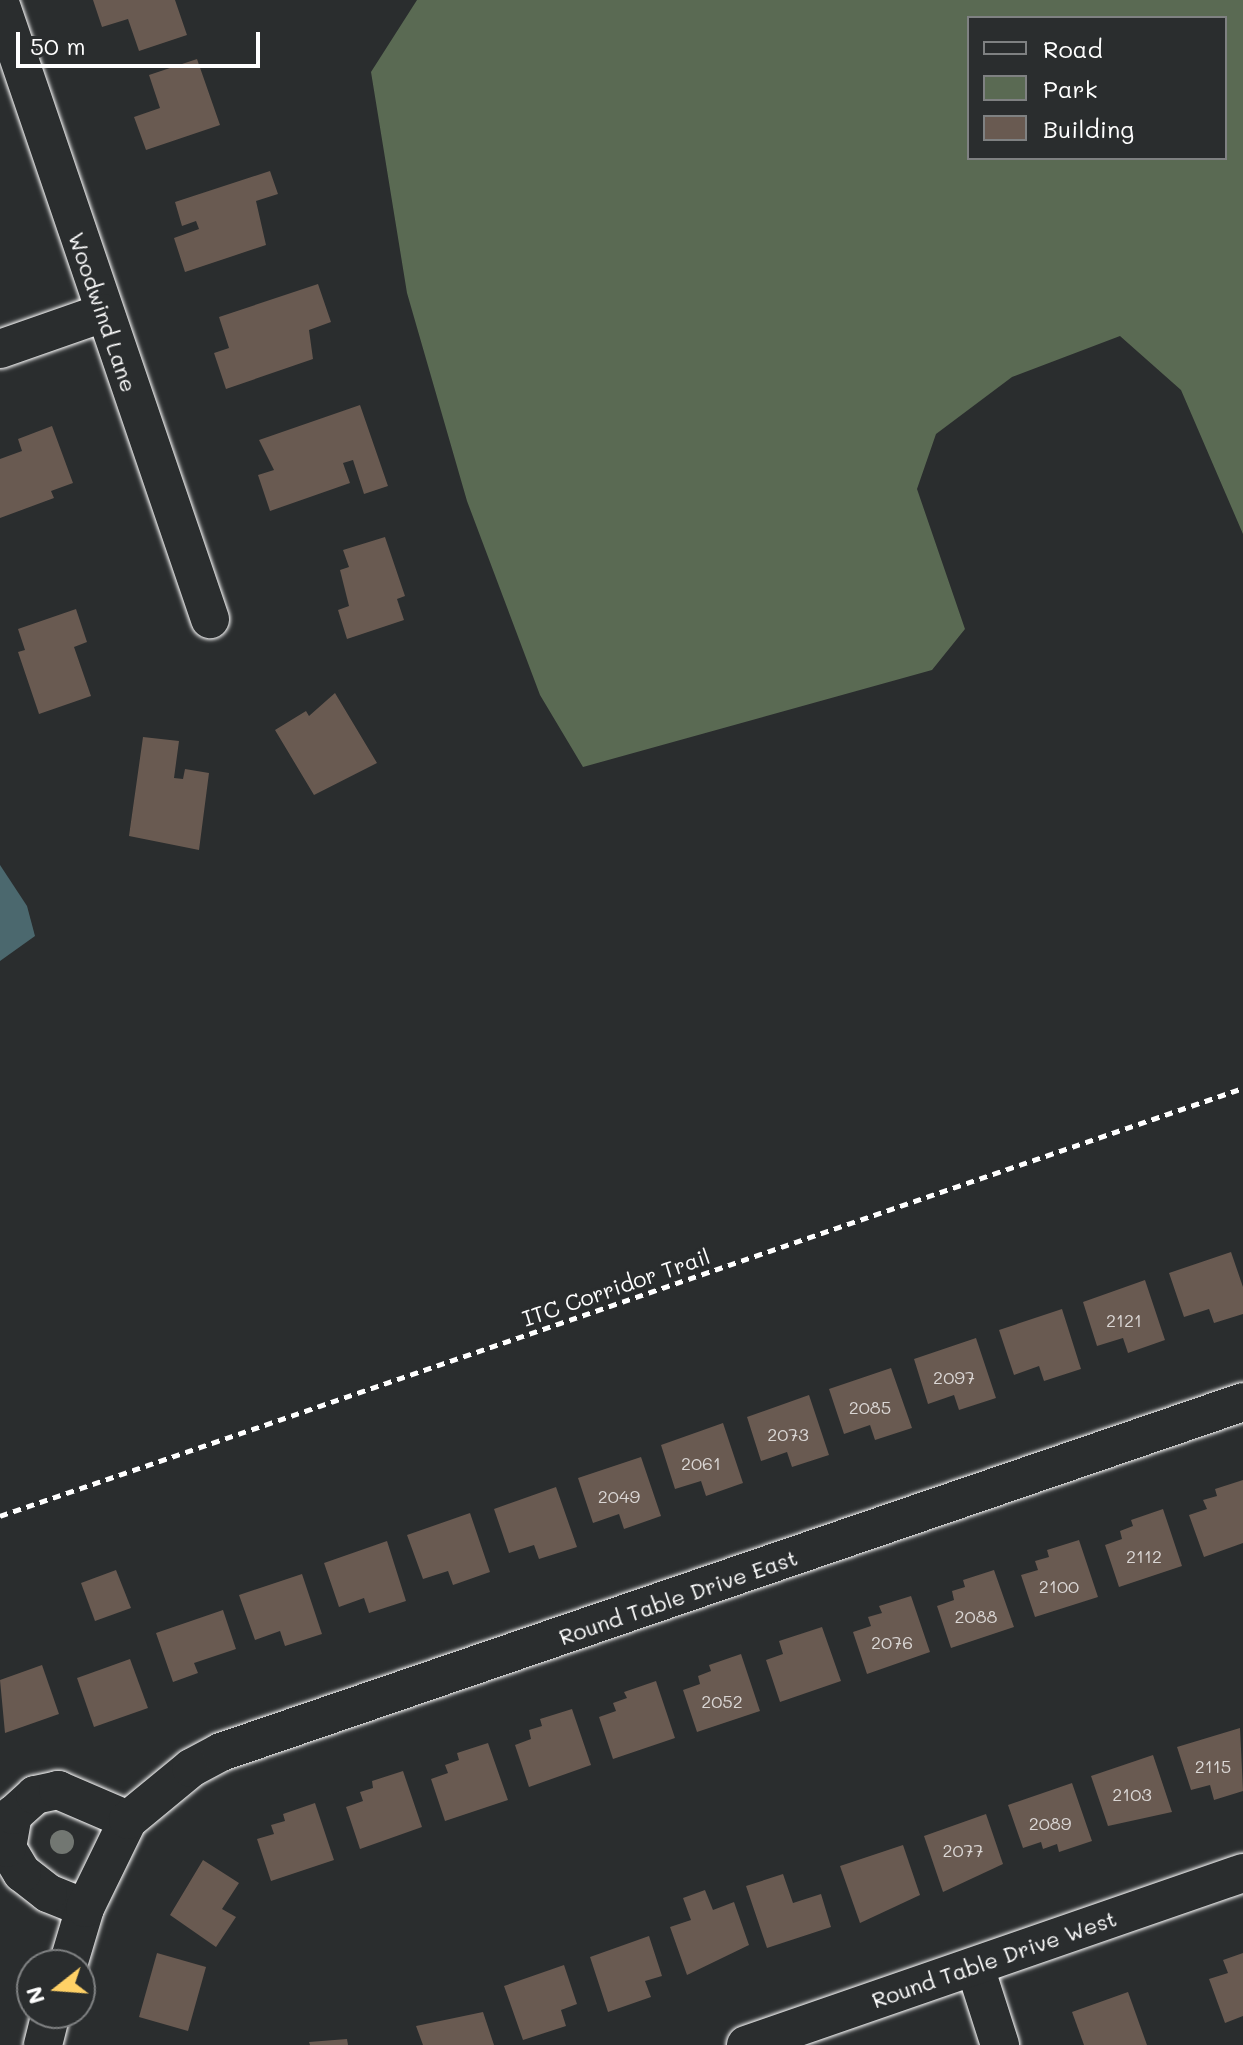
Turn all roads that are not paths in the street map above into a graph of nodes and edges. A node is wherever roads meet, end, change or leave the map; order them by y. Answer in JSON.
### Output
{"nodes":[{"id":1,"x":0,"y":3,"type":"edge"},
{"id":2,"x":103,"y":313,"type":"junction"},
{"id":3,"x":0,"y":349,"type":"edge"},
{"id":4,"x":210,"y":619,"type":"dead end"},
{"id":5,"x":1243,"y":1402,"type":"edge"},
{"id":6,"x":128,"y":1820,"type":"junction"},
{"id":7,"x":1243,"y":1873,"type":"edge"},
{"id":8,"x":85,"y":1908,"type":"junction"},
{"id":9,"x":73,"y":1949,"type":"edge"},
{"id":10,"x":975,"y":1967,"type":"junction"},
{"id":11,"x":746,"y":2045,"type":"edge"},
{"id":12,"x":1000,"y":2045,"type":"edge"}],
"edges":[{"from":1,"to":2,"type":"street","name":"Woodwind Lane"},
{"from":2,"to":3,"type":"street"},
{"from":2,"to":4,"type":"street","name":"Woodwind Lane"},
{"from":5,"to":6,"type":"street","name":"Round Table Drive East"},
{"from":6,"to":8,"type":"street","name":"Round Table Drive East"},
{"from":6,"to":8,"type":"street"},
{"from":7,"to":10,"type":"street","name":"Round Table Drive West"},
{"from":8,"to":9,"type":"street","name":"Round Table Drive East"},
{"from":10,"to":11,"type":"street","name":"Round Table Drive West"},
{"from":10,"to":12,"type":"street"}]}
